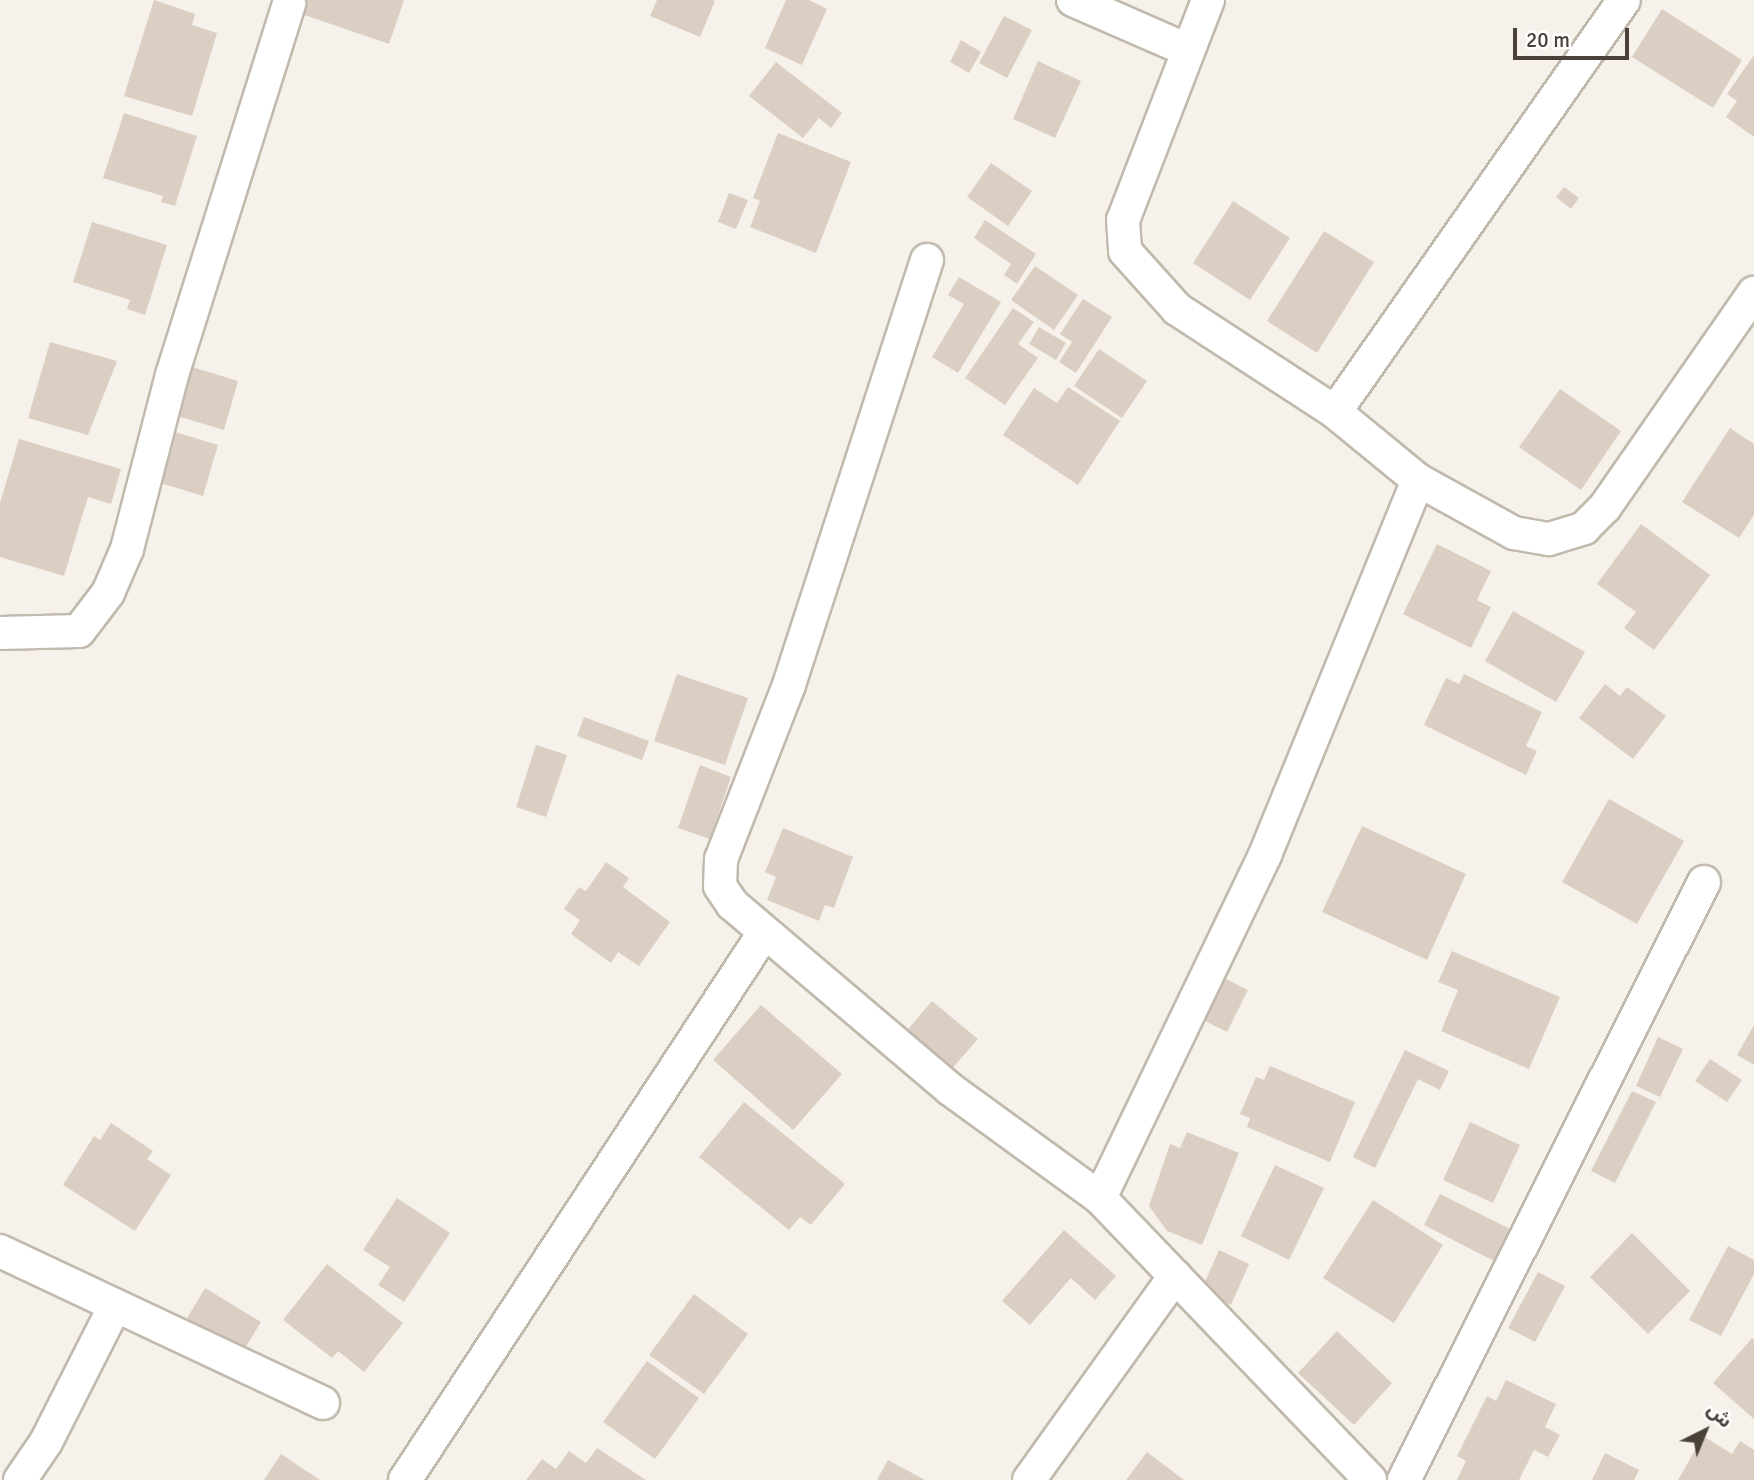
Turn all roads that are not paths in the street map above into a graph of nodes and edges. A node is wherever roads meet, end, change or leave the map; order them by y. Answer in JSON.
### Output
{"nodes":[{"id":1,"x":1073,"y":0,"type":"edge"},
{"id":2,"x":1208,"y":0,"type":"edge"},
{"id":3,"x":1624,"y":0,"type":"edge"},
{"id":4,"x":289,"y":3,"type":"dead end"},
{"id":5,"x":1185,"y":49,"type":"junction"},
{"id":6,"x":927,"y":260,"type":"dead end"},
{"id":7,"x":1754,"y":293,"type":"edge"},
{"id":8,"x":1335,"y":412,"type":"junction"},
{"id":9,"x":1418,"y":480,"type":"junction"},
{"id":10,"x":0,"y":633,"type":"edge"},
{"id":11,"x":1704,"y":882,"type":"dead end"},
{"id":12,"x":764,"y":933,"type":"junction"},
{"id":13,"x":1100,"y":1198,"type":"junction"},
{"id":14,"x":0,"y":1251,"type":"edge"},
{"id":15,"x":1175,"y":1276,"type":"junction"},
{"id":16,"x":115,"y":1306,"type":"junction"},
{"id":17,"x":323,"y":1403,"type":"dead end"},
{"id":18,"x":20,"y":1480,"type":"edge"},
{"id":19,"x":405,"y":1480,"type":"edge"},
{"id":20,"x":1029,"y":1480,"type":"edge"},
{"id":21,"x":1370,"y":1480,"type":"edge"},
{"id":22,"x":1404,"y":1480,"type":"edge"}],
"edges":[{"from":1,"to":5,"type":"street"},
{"from":2,"to":5,"type":"street"},
{"from":3,"to":8,"type":"street"},
{"from":4,"to":10,"type":"street"},
{"from":5,"to":8,"type":"street"},
{"from":6,"to":12,"type":"street"},
{"from":7,"to":9,"type":"street"},
{"from":8,"to":9,"type":"street"},
{"from":9,"to":13,"type":"street"},
{"from":11,"to":22,"type":"street"},
{"from":12,"to":13,"type":"street"},
{"from":12,"to":19,"type":"street"},
{"from":13,"to":15,"type":"street"},
{"from":14,"to":16,"type":"street"},
{"from":15,"to":20,"type":"street"},
{"from":15,"to":21,"type":"street"},
{"from":16,"to":17,"type":"street"},
{"from":16,"to":18,"type":"street"}]}
